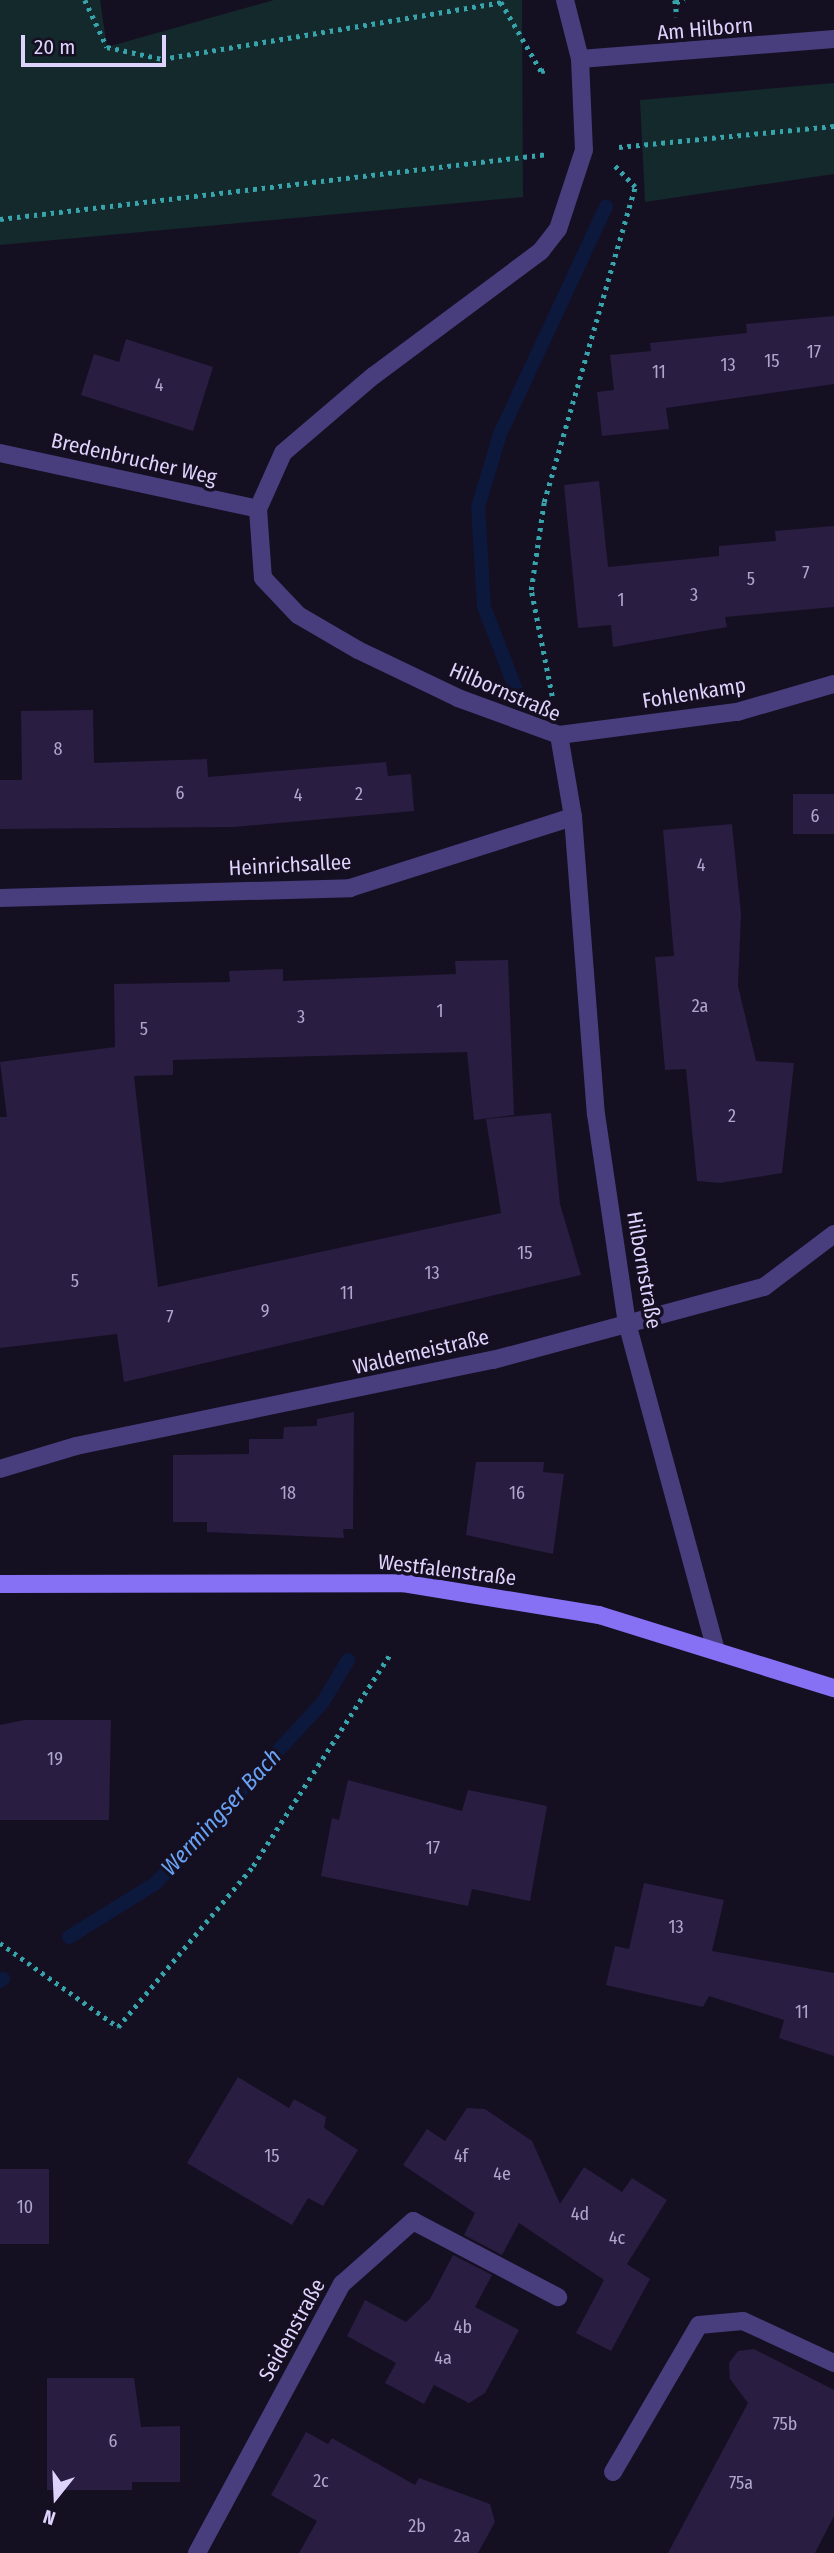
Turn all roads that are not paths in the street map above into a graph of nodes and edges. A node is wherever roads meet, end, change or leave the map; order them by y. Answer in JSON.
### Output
{"nodes":[{"id":1,"x":565,"y":0,"type":"edge"},
{"id":2,"x":834,"y":39,"type":"edge"},
{"id":3,"x":580,"y":60,"type":"junction"},
{"id":4,"x":0,"y":453,"type":"edge"},
{"id":5,"x":258,"y":509,"type":"junction"},
{"id":6,"x":834,"y":684,"type":"edge"},
{"id":7,"x":559,"y":734,"type":"junction"},
{"id":8,"x":573,"y":817,"type":"junction"},
{"id":9,"x":0,"y":898,"type":"edge"},
{"id":10,"x":834,"y":1234,"type":"edge"},
{"id":11,"x":627,"y":1323,"type":"junction"},
{"id":12,"x":0,"y":1469,"type":"edge"},
{"id":13,"x":0,"y":1584,"type":"edge"},
{"id":14,"x":715,"y":1648,"type":"junction"},
{"id":15,"x":834,"y":1688,"type":"edge"},
{"id":16,"x":558,"y":2298,"type":"dead end"},
{"id":17,"x":834,"y":2363,"type":"edge"},
{"id":18,"x":613,"y":2472,"type":"dead end"},
{"id":19,"x":198,"y":2553,"type":"edge"}],
"edges":[{"from":1,"to":3,"type":"street","name":"Hilbornstraße"},
{"from":2,"to":3,"type":"street","name":"Am Hilborn"},
{"from":3,"to":5,"type":"street","name":"Hilbornstraße"},
{"from":4,"to":5,"type":"street","name":"Bredenbrucher Weg"},
{"from":5,"to":7,"type":"street","name":"Hilbornstraße"},
{"from":6,"to":7,"type":"street","name":"Fohlenkamp"},
{"from":7,"to":8,"type":"street","name":"Hilbornstraße"},
{"from":8,"to":9,"type":"street","name":"Heinrichsallee"},
{"from":8,"to":11,"type":"street","name":"Hilbornstraße"},
{"from":10,"to":11,"type":"street","name":"Waldemeistraße"},
{"from":11,"to":12,"type":"street","name":"Waldemeistraße"},
{"from":11,"to":14,"type":"street","name":"Hilbornstraße"},
{"from":13,"to":14,"type":"main road","name":"Westfalenstraße"},
{"from":14,"to":15,"type":"main road","name":"Westfalenstraße"},
{"from":16,"to":19,"type":"street","name":"Seidenstraße"},
{"from":17,"to":18,"type":"street"}]}
